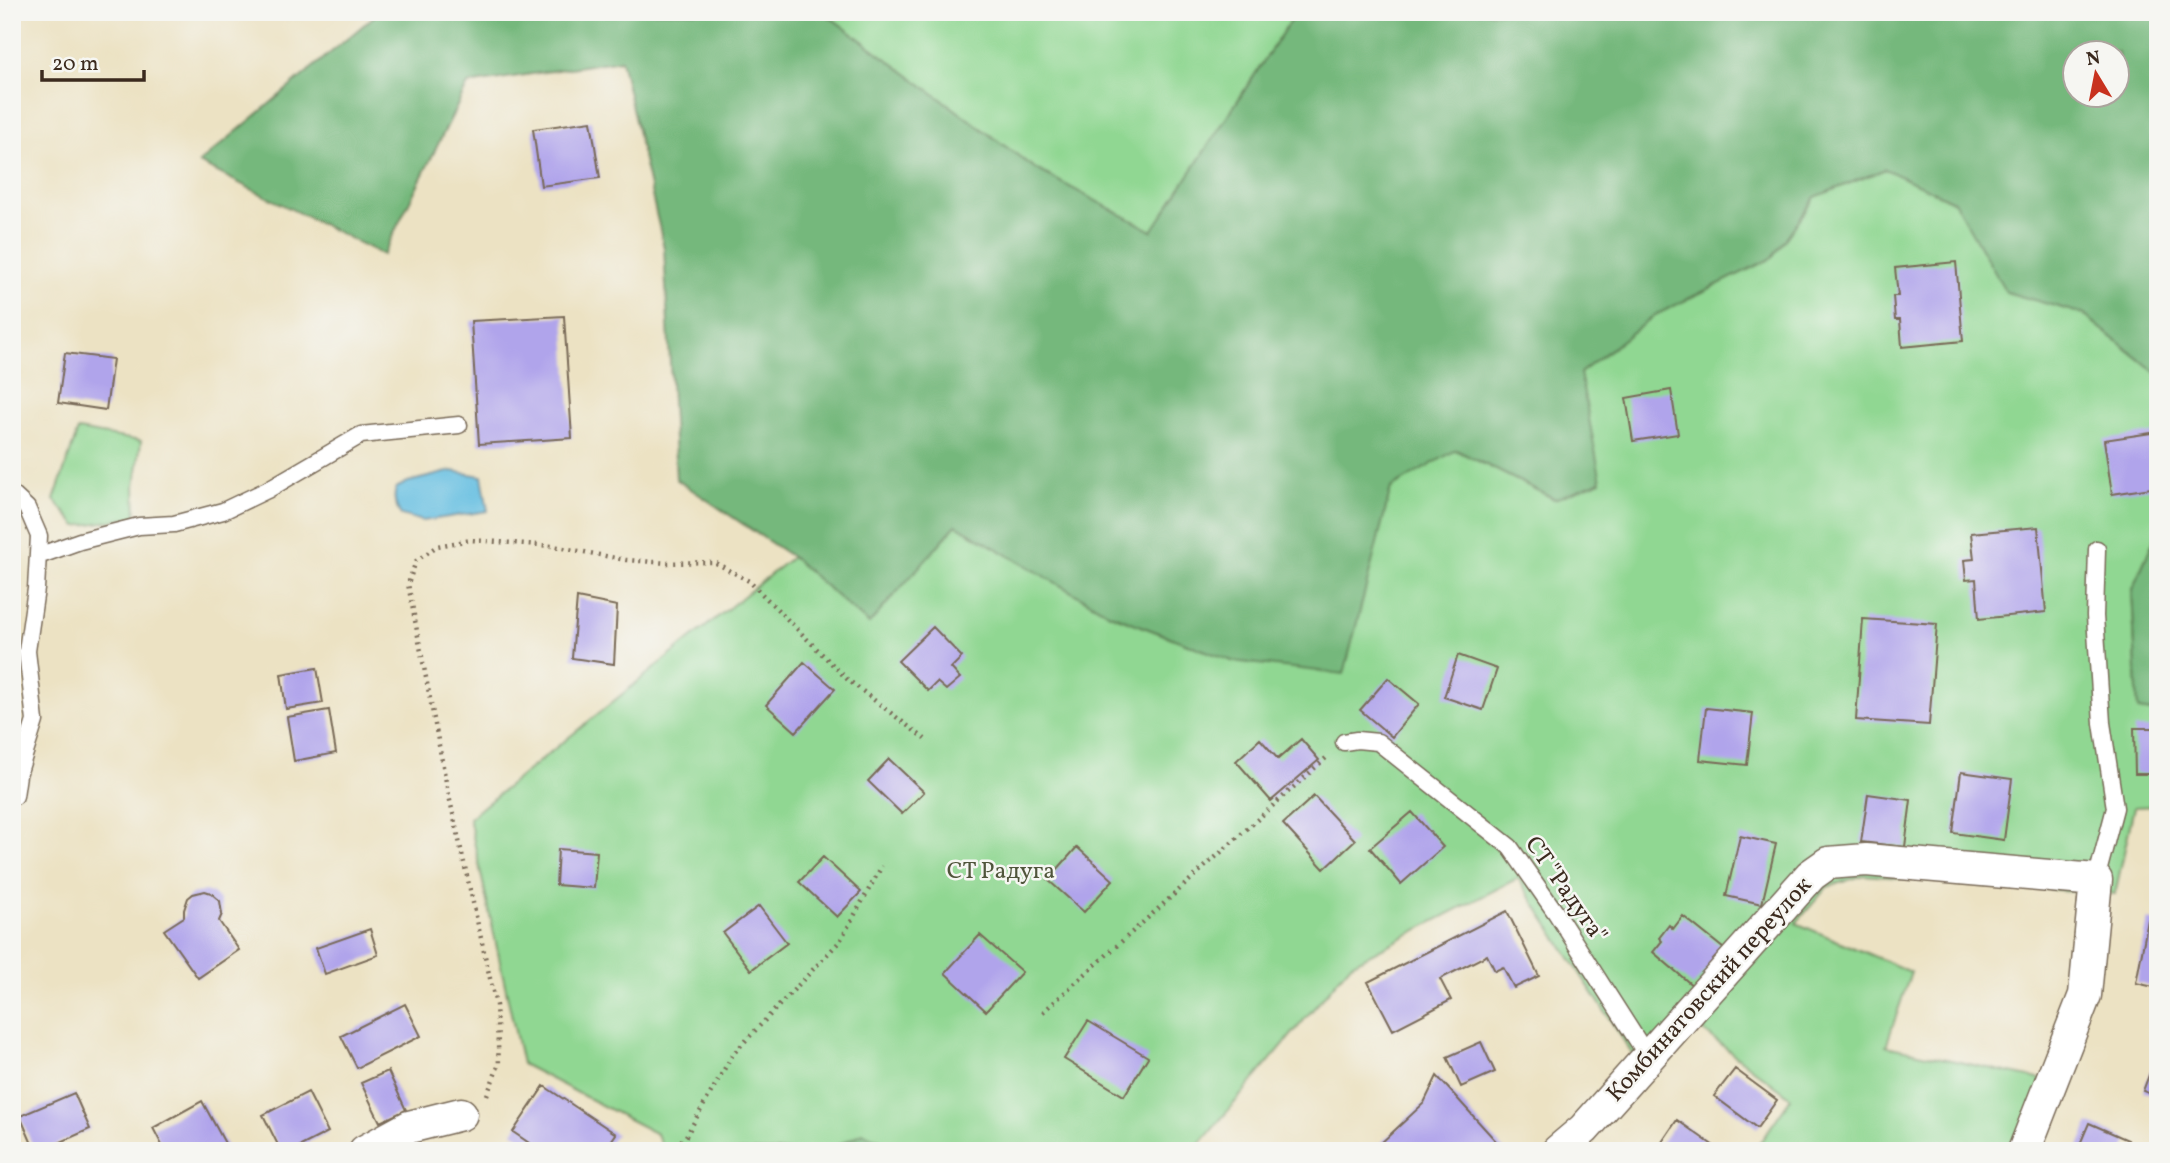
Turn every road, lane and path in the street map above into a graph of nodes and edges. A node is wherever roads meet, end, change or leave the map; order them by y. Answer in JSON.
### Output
{"nodes":[{"id":1,"x":459,"y":425,"type":"dead end"},
{"id":2,"x":12,"y":495,"type":"edge"},
{"id":3,"x":2097,"y":549,"type":"dead end"},
{"id":4,"x":38,"y":556,"type":"junction"},
{"id":5,"x":925,"y":739,"type":"dead end"},
{"id":6,"x":1344,"y":742,"type":"joint"},
{"id":7,"x":15,"y":796,"type":"dead end"},
{"id":8,"x":882,"y":866,"type":"dead end"},
{"id":9,"x":2096,"y":880,"type":"junction"},
{"id":10,"x":1043,"y":1012,"type":"dead end"},
{"id":11,"x":1648,"y":1057,"type":"junction"},
{"id":12,"x":461,"y":1114,"type":"joint"},
{"id":13,"x":365,"y":1151,"type":"edge"},
{"id":14,"x":671,"y":1151,"type":"edge"},
{"id":15,"x":1559,"y":1151,"type":"edge"},
{"id":16,"x":2024,"y":1151,"type":"edge"}],
"edges":[{"from":1,"to":4,"type":"lane"},
{"from":2,"to":4,"type":"lane"},
{"from":3,"to":9,"type":"lane"},
{"from":4,"to":7,"type":"lane"},
{"from":5,"to":12,"type":"path"},
{"from":6,"to":10,"type":"path"},
{"from":6,"to":11,"type":"lane","name":"СТ \"Радуга\""},
{"from":8,"to":14,"type":"path"},
{"from":9,"to":11,"type":"street","name":"Комбинатовский переулок"},
{"from":9,"to":16,"type":"street"},
{"from":11,"to":15,"type":"street","name":"Комбинатовский переулок"},
{"from":12,"to":13,"type":"street"}]}
